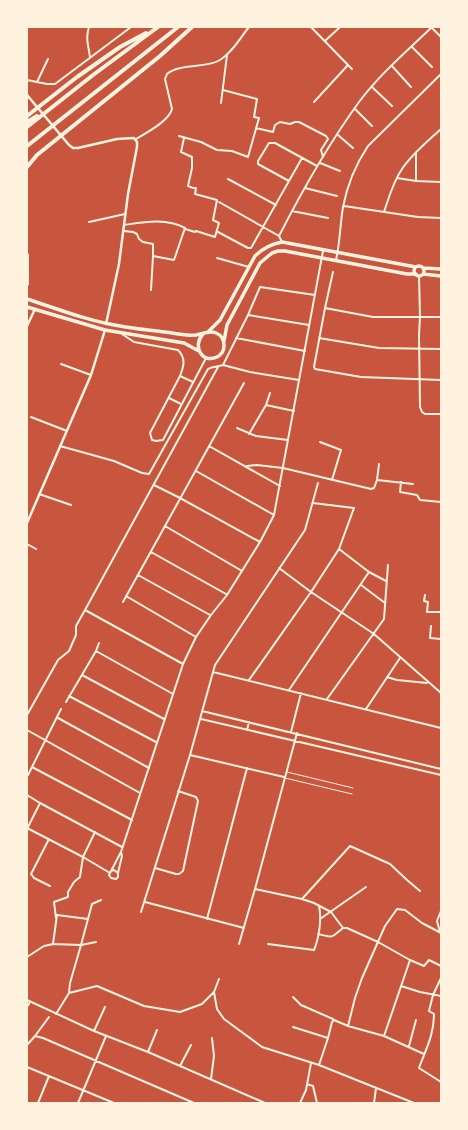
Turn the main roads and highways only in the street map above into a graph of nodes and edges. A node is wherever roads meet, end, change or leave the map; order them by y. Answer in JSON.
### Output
{"nodes":[{"id":1,"x":158,"y":27,"type":"edge"},
{"id":2,"x":178,"y":27,"type":"edge"},
{"id":3,"x":192,"y":27,"type":"edge"},
{"id":4,"x":56,"y":104,"type":"junction"},
{"id":5,"x":27,"y":116,"type":"edge"},
{"id":6,"x":27,"y":122,"type":"edge"},
{"id":7,"x":27,"y":127,"type":"edge"},
{"id":8,"x":27,"y":146,"type":"edge"},
{"id":9,"x":27,"y":167,"type":"edge"},
{"id":10,"x":27,"y":255,"type":"edge"},
{"id":11,"x":416,"y":267,"type":"junction"},
{"id":12,"x":423,"y":268,"type":"junction"},
{"id":13,"x":441,"y":268,"type":"edge"},
{"id":14,"x":419,"y":275,"type":"junction"},
{"id":15,"x":441,"y":276,"type":"edge"},
{"id":16,"x":27,"y":284,"type":"edge"},
{"id":17,"x":27,"y":299,"type":"edge"},
{"id":18,"x":27,"y":307,"type":"edge"},
{"id":19,"x":208,"y":332,"type":"junction"},
{"id":20,"x":203,"y":334,"type":"junction"},
{"id":21,"x":224,"y":342,"type":"junction"},
{"id":22,"x":199,"y":351,"type":"junction"}],
"edges":[{"from":1,"to":4,"type":"highway"},
{"from":1,"to":5,"type":"highway"},
{"from":2,"to":8,"type":"highway"},
{"from":3,"to":9,"type":"highway"},
{"from":4,"to":6,"type":"highway"},
{"from":4,"to":7,"type":"highway"},
{"from":10,"to":16,"type":"highway"},
{"from":11,"to":12,"type":"main road"},
{"from":11,"to":14,"type":"main road"},
{"from":11,"to":19,"type":"main road"},
{"from":12,"to":13,"type":"main road"},
{"from":12,"to":14,"type":"main road"},
{"from":14,"to":15,"type":"main road"},
{"from":14,"to":21,"type":"main road"},
{"from":17,"to":20,"type":"main road"},
{"from":18,"to":22,"type":"main road"},
{"from":19,"to":20,"type":"main road"},
{"from":19,"to":21,"type":"main road"},
{"from":20,"to":22,"type":"main road"},
{"from":21,"to":22,"type":"main road"}]}
